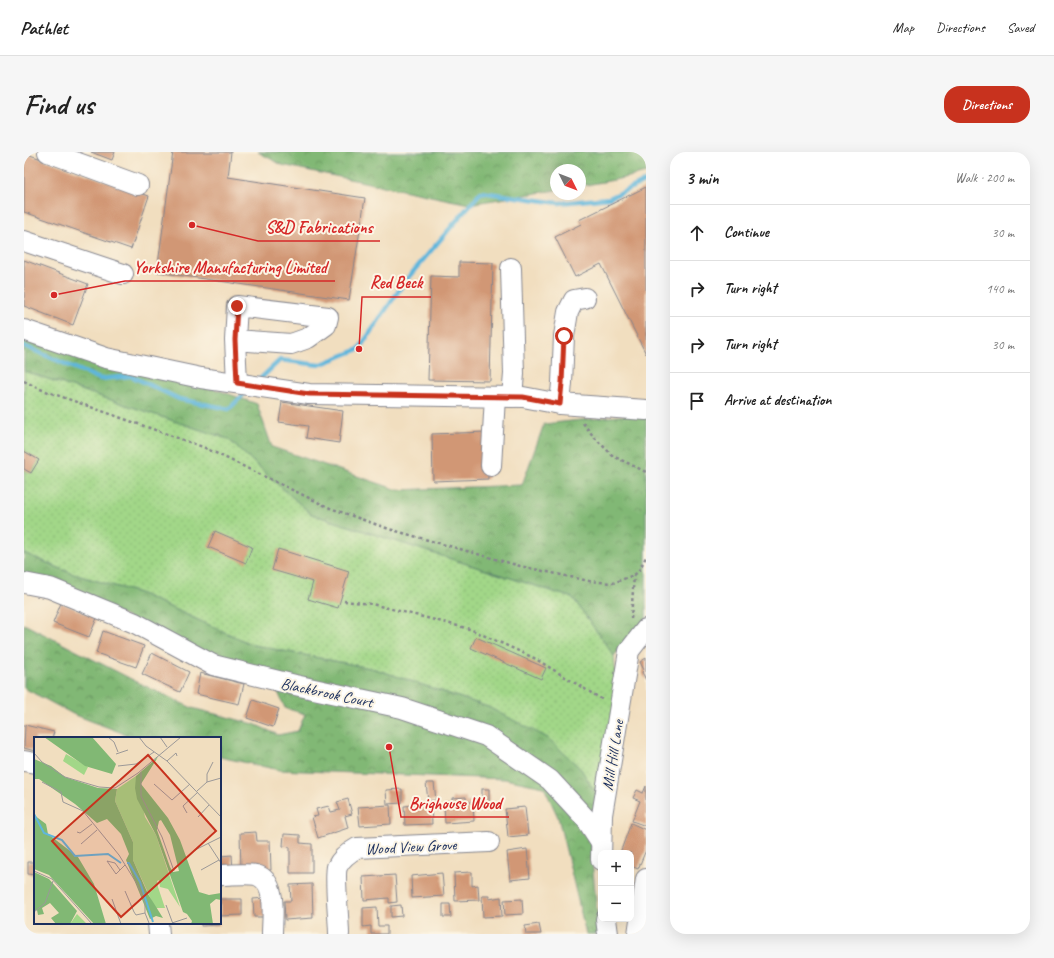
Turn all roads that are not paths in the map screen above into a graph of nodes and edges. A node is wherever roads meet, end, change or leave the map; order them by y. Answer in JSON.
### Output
{"nodes":[{"id":1,"x":48,"y":152,"type":"edge"},
{"id":2,"x":138,"y":185,"type":"dead end"},
{"id":3,"x":24,"y":241,"type":"edge"},
{"id":4,"x":511,"y":268,"type":"dead end"},
{"id":5,"x":123,"y":274,"type":"dead end"},
{"id":6,"x":585,"y":298,"type":"dead end"},
{"id":7,"x":24,"y":330,"type":"edge"},
{"id":8,"x":235,"y":340,"type":"dead end"},
{"id":9,"x":239,"y":384,"type":"junction"},
{"id":10,"x":503,"y":397,"type":"junction"},
{"id":11,"x":560,"y":404,"type":"junction"},
{"id":12,"x":646,"y":410,"type":"edge"},
{"id":13,"x":491,"y":466,"type":"dead end"},
{"id":14,"x":24,"y":583,"type":"edge"},
{"id":15,"x":638,"y":625,"type":"edge"},
{"id":16,"x":24,"y":761,"type":"edge"},
{"id":17,"x":34,"y":763,"type":"edge"},
{"id":18,"x":489,"y":842,"type":"dead end"},
{"id":19,"x":601,"y":850,"type":"edge"},
{"id":20,"x":601,"y":850,"type":"edge"},
{"id":21,"x":221,"y":875,"type":"edge"},
{"id":22,"x":646,"y":879,"type":"edge"},
{"id":23,"x":606,"y":922,"type":"edge"},
{"id":24,"x":158,"y":924,"type":"edge"},
{"id":25,"x":159,"y":934,"type":"edge"},
{"id":26,"x":272,"y":934,"type":"edge"},
{"id":27,"x":339,"y":934,"type":"edge"},
{"id":28,"x":608,"y":934,"type":"edge"},
{"id":29,"x":638,"y":934,"type":"edge"}],
"edges":[{"from":1,"to":2,"type":"street"},
{"from":3,"to":5,"type":"street"},
{"from":4,"to":10,"type":"street"},
{"from":6,"to":11,"type":"street"},
{"from":7,"to":9,"type":"street"},
{"from":8,"to":9,"type":"street"},
{"from":9,"to":10,"type":"street"},
{"from":10,"to":11,"type":"street"},
{"from":10,"to":13,"type":"street"},
{"from":11,"to":12,"type":"street"},
{"from":14,"to":19,"type":"street","name":"Blackbrook Court"},
{"from":15,"to":20,"type":"street","name":"Mill Hill Lane"},
{"from":16,"to":17,"type":"street"},
{"from":18,"to":27,"type":"street","name":"Wood View Grove"},
{"from":21,"to":26,"type":"street"},
{"from":22,"to":29,"type":"street"},
{"from":23,"to":28,"type":"street"},
{"from":24,"to":25,"type":"street"}]}
